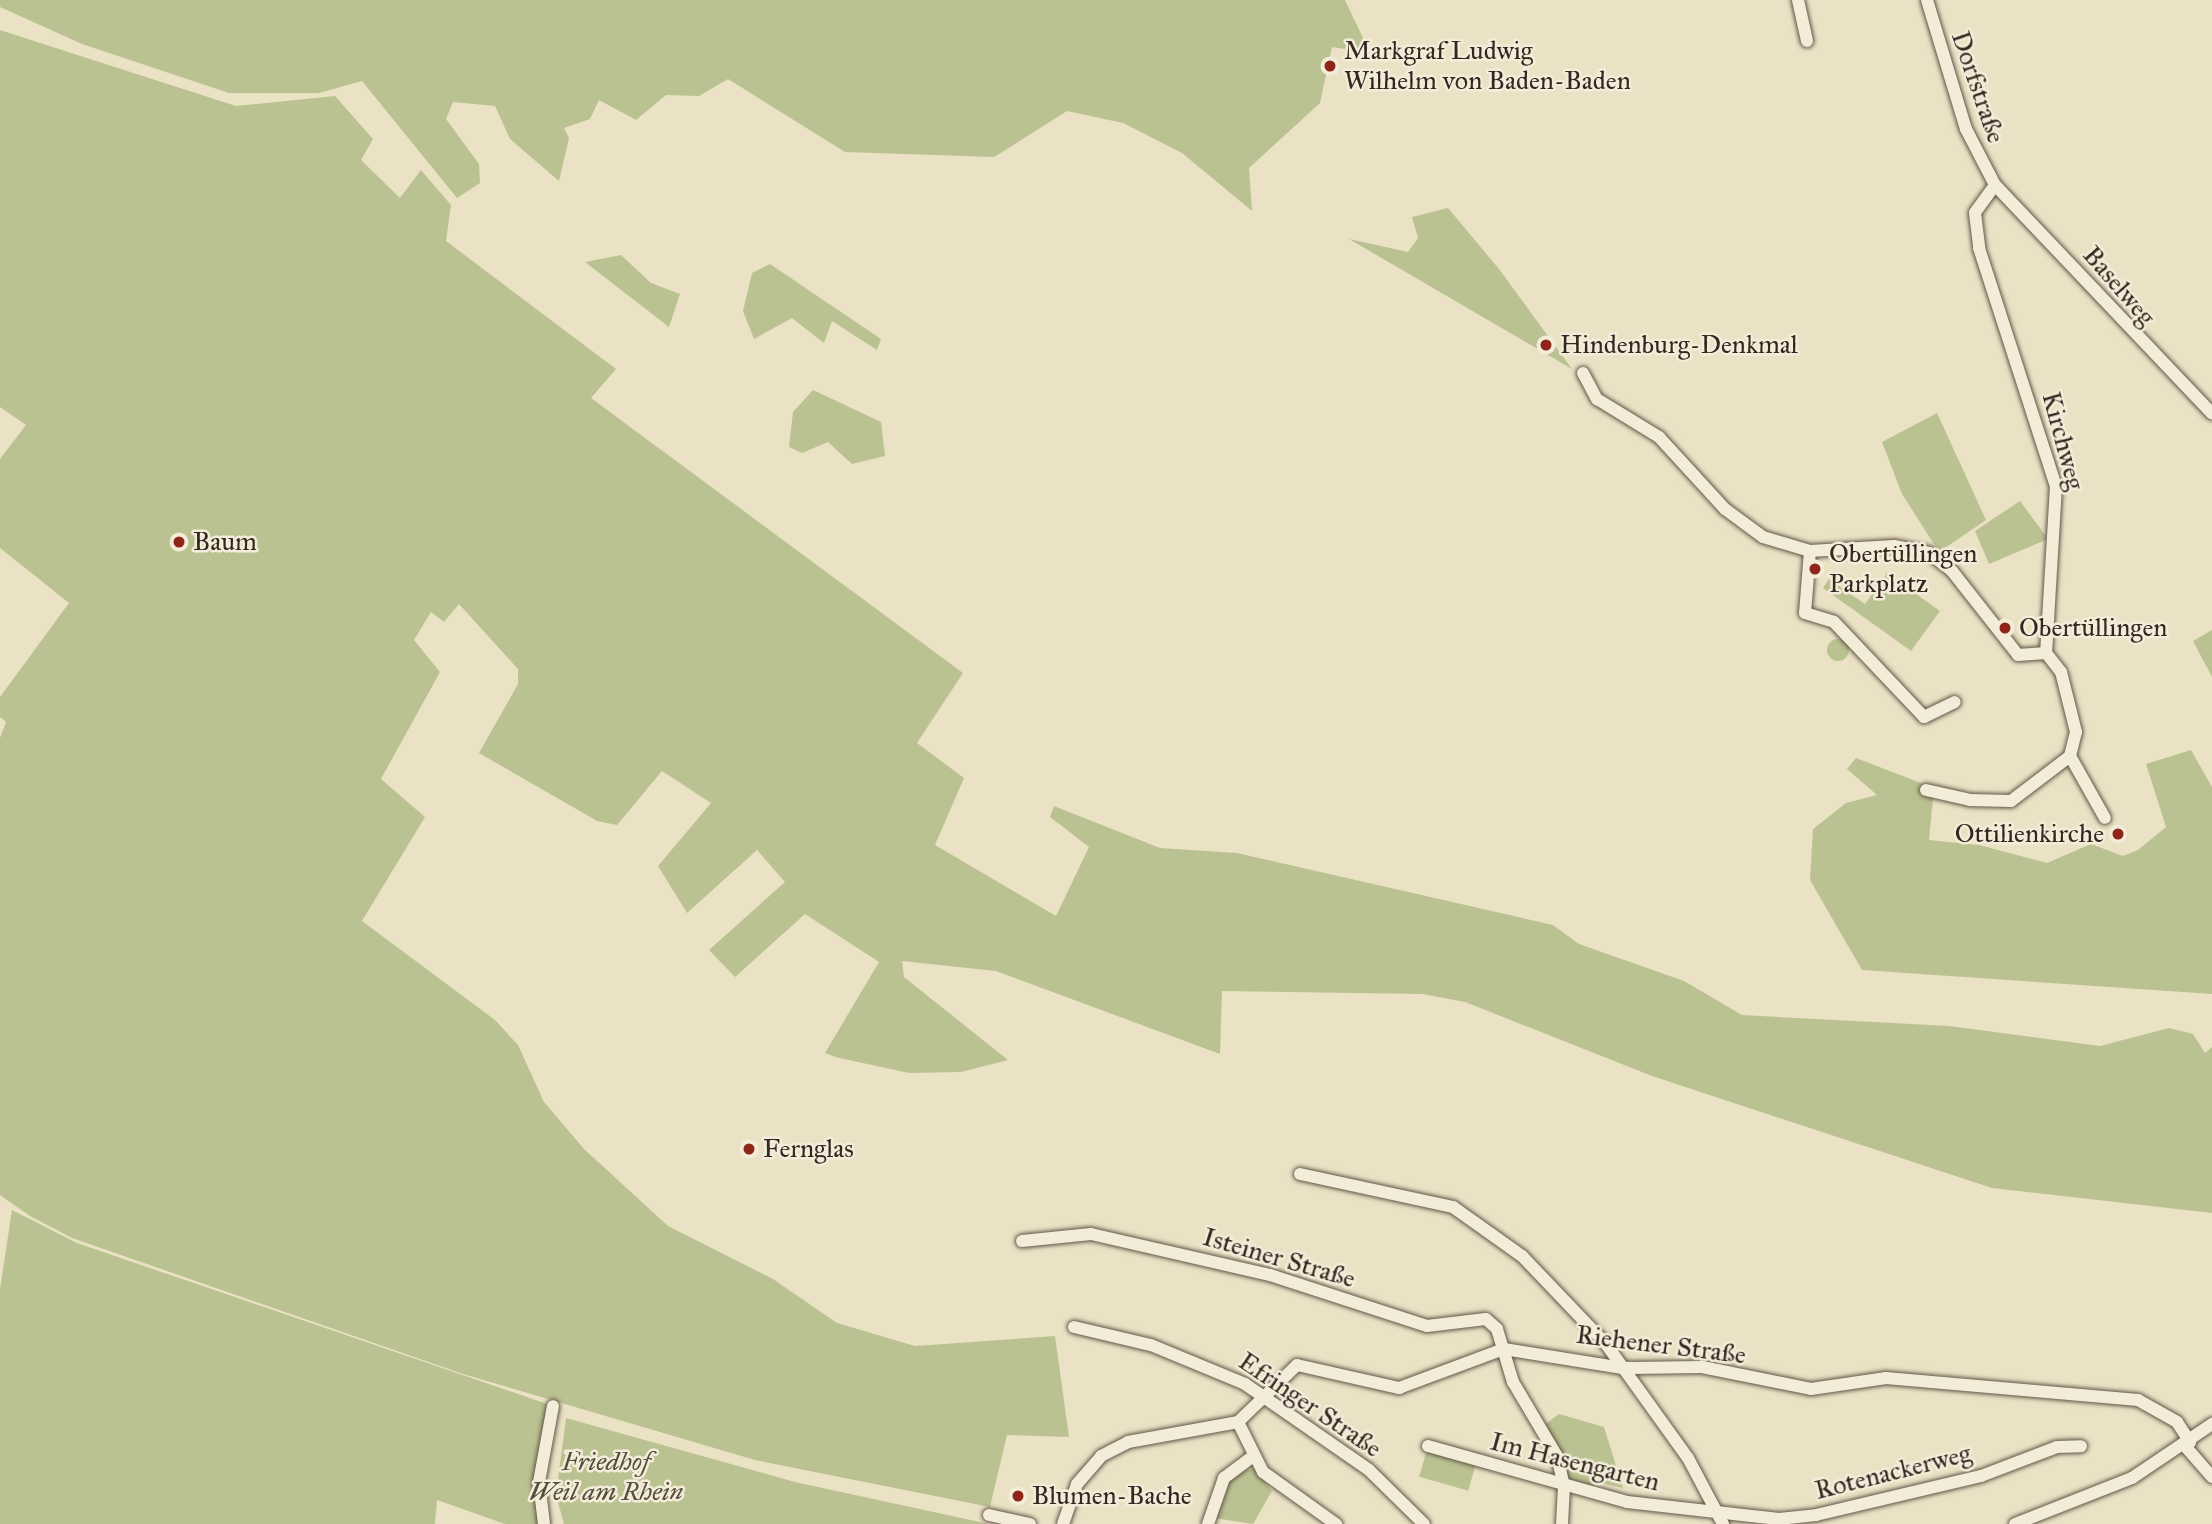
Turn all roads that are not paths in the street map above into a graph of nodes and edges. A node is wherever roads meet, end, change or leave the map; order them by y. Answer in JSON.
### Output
{"nodes":[{"id":1,"x":1798,"y":0,"type":"edge"},
{"id":2,"x":1927,"y":0,"type":"edge"},
{"id":3,"x":1807,"y":41,"type":"dead end"},
{"id":4,"x":1995,"y":185,"type":"junction"},
{"id":5,"x":1583,"y":373,"type":"dead end"},
{"id":6,"x":2212,"y":414,"type":"edge"},
{"id":7,"x":1810,"y":551,"type":"junction"},
{"id":8,"x":2046,"y":653,"type":"junction"},
{"id":9,"x":1955,"y":702,"type":"dead end"},
{"id":10,"x":2070,"y":757,"type":"junction"},
{"id":11,"x":1926,"y":790,"type":"dead end"},
{"id":12,"x":2105,"y":818,"type":"dead end"},
{"id":13,"x":1300,"y":1174,"type":"dead end"},
{"id":14,"x":1022,"y":1241,"type":"dead end"},
{"id":15,"x":1074,"y":1327,"type":"dead end"},
{"id":16,"x":1504,"y":1349,"type":"junction"},
{"id":17,"x":1622,"y":1368,"type":"junction"},
{"id":18,"x":1264,"y":1398,"type":"junction"},
{"id":19,"x":553,"y":1406,"type":"dead end"},
{"id":20,"x":1238,"y":1422,"type":"junction"},
{"id":21,"x":2212,"y":1424,"type":"edge"},
{"id":22,"x":2188,"y":1444,"type":"junction"},
{"id":23,"x":1428,"y":1446,"type":"dead end"},
{"id":24,"x":2081,"y":1447,"type":"dead end"},
{"id":25,"x":1253,"y":1456,"type":"junction"},
{"id":26,"x":2212,"y":1476,"type":"edge"},
{"id":27,"x":1564,"y":1486,"type":"junction"},
{"id":28,"x":1713,"y":1512,"type":"junction"},
{"id":29,"x":989,"y":1515,"type":"dead end"},
{"id":30,"x":1320,"y":1520,"type":"edge"},
{"id":31,"x":544,"y":1524,"type":"edge"},
{"id":32,"x":1030,"y":1524,"type":"edge"},
{"id":33,"x":1063,"y":1524,"type":"edge"},
{"id":34,"x":1208,"y":1524,"type":"edge"},
{"id":35,"x":1336,"y":1524,"type":"edge"},
{"id":36,"x":1424,"y":1524,"type":"edge"},
{"id":37,"x":1562,"y":1524,"type":"edge"},
{"id":38,"x":1723,"y":1524,"type":"edge"},
{"id":39,"x":2015,"y":1524,"type":"edge"}],
"edges":[{"from":1,"to":3,"type":"street"},
{"from":2,"to":4,"type":"street","name":"Dorfstraße"},
{"from":4,"to":6,"type":"street","name":"Baselweg"},
{"from":4,"to":8,"type":"street","name":"Kirchweg"},
{"from":5,"to":7,"type":"street"},
{"from":7,"to":8,"type":"street"},
{"from":7,"to":9,"type":"street"},
{"from":8,"to":10,"type":"street"},
{"from":10,"to":11,"type":"street"},
{"from":10,"to":12,"type":"street"},
{"from":13,"to":17,"type":"street"},
{"from":14,"to":16,"type":"street","name":"Isteiner Straße"},
{"from":15,"to":18,"type":"street","name":"Efringer Straße"},
{"from":16,"to":17,"type":"street","name":"Riehener Straße"},
{"from":16,"to":18,"type":"street","name":"Riehener Straße"},
{"from":16,"to":27,"type":"street"},
{"from":17,"to":22,"type":"street","name":"Riehener Straße"},
{"from":17,"to":28,"type":"street"},
{"from":18,"to":20,"type":"street","name":"Riehener Straße"},
{"from":18,"to":36,"type":"street","name":"Efringer Straße"},
{"from":19,"to":31,"type":"street"},
{"from":20,"to":25,"type":"street"},
{"from":20,"to":33,"type":"street"},
{"from":21,"to":22,"type":"street"},
{"from":22,"to":26,"type":"street","name":"Riehener Straße"},
{"from":22,"to":39,"type":"street"},
{"from":23,"to":27,"type":"street","name":"Im Hasengarten"},
{"from":24,"to":28,"type":"street","name":"Rotenackerweg"},
{"from":25,"to":30,"type":"street"},
{"from":25,"to":34,"type":"street"},
{"from":27,"to":28,"type":"street","name":"Im Hasengarten"},
{"from":27,"to":37,"type":"street"},
{"from":28,"to":38,"type":"street"},
{"from":29,"to":32,"type":"street"},
{"from":30,"to":35,"type":"street"}]}
